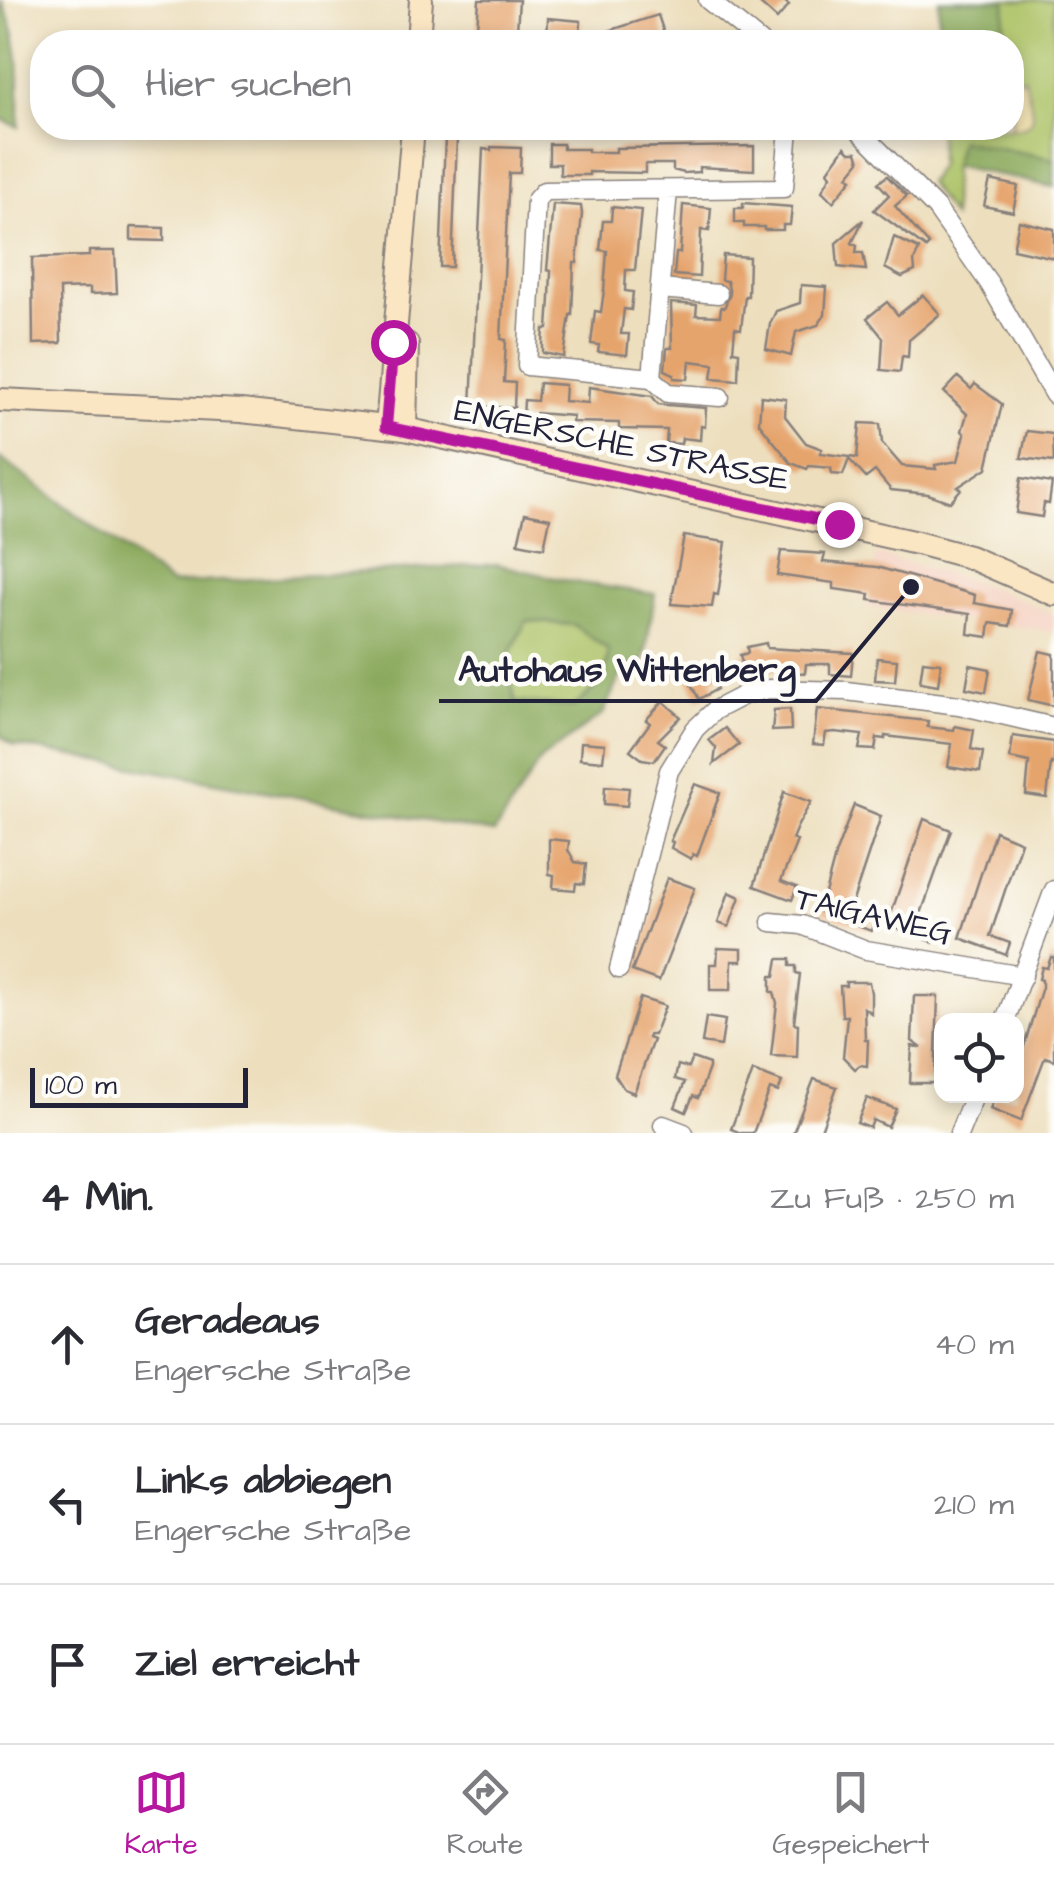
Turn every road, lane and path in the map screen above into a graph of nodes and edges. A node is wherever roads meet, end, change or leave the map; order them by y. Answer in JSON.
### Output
{"nodes":[{"id":1,"x":421,"y":0,"type":"edge"},
{"id":2,"x":708,"y":0,"type":"edge"},
{"id":3,"x":419,"y":30,"type":"edge"},
{"id":4,"x":745,"y":30,"type":"edge"},
{"id":5,"x":412,"y":140,"type":"edge"},
{"id":6,"x":787,"y":140,"type":"edge"},
{"id":7,"x":869,"y":140,"type":"edge"},
{"id":8,"x":668,"y":190,"type":"junction"},
{"id":9,"x":660,"y":289,"type":"junction"},
{"id":10,"x":718,"y":294,"type":"dead end"},
{"id":11,"x":652,"y":378,"type":"junction"},
{"id":12,"x":1054,"y":394,"type":"edge"},
{"id":13,"x":720,"y":398,"type":"dead end"},
{"id":14,"x":0,"y":400,"type":"edge"},
{"id":15,"x":396,"y":428,"type":"junction"},
{"id":16,"x":1054,"y":594,"type":"edge"},
{"id":17,"x":1054,"y":727,"type":"edge"},
{"id":18,"x":1054,"y":890,"type":"edge"},
{"id":19,"x":771,"y":922,"type":"dead end"},
{"id":20,"x":619,"y":969,"type":"dead end"},
{"id":21,"x":1023,"y":976,"type":"junction"},
{"id":22,"x":1008,"y":1013,"type":"edge"},
{"id":23,"x":971,"y":1103,"type":"edge"},
{"id":24,"x":663,"y":1125,"type":"dead end"},
{"id":25,"x":684,"y":1133,"type":"edge"},
{"id":26,"x":959,"y":1133,"type":"edge"}],
"edges":[{"from":1,"to":3,"type":"main road"},
{"from":2,"to":4,"type":"street"},
{"from":5,"to":15,"type":"main road"},
{"from":6,"to":8,"type":"street"},
{"from":7,"to":12,"type":"street"},
{"from":8,"to":9,"type":"street"},
{"from":8,"to":11,"type":"street"},
{"from":9,"to":10,"type":"street"},
{"from":9,"to":11,"type":"street"},
{"from":11,"to":13,"type":"street"},
{"from":14,"to":15,"type":"main road","name":"ENGERSCHE STRASSE"},
{"from":15,"to":16,"type":"main road","name":"ENGERSCHE STRASSE"},
{"from":17,"to":20,"type":"street"},
{"from":18,"to":21,"type":"street"},
{"from":19,"to":21,"type":"street","name":"TAIGAWEG"},
{"from":21,"to":22,"type":"street"},
{"from":23,"to":26,"type":"street"},
{"from":24,"to":25,"type":"street"}]}
